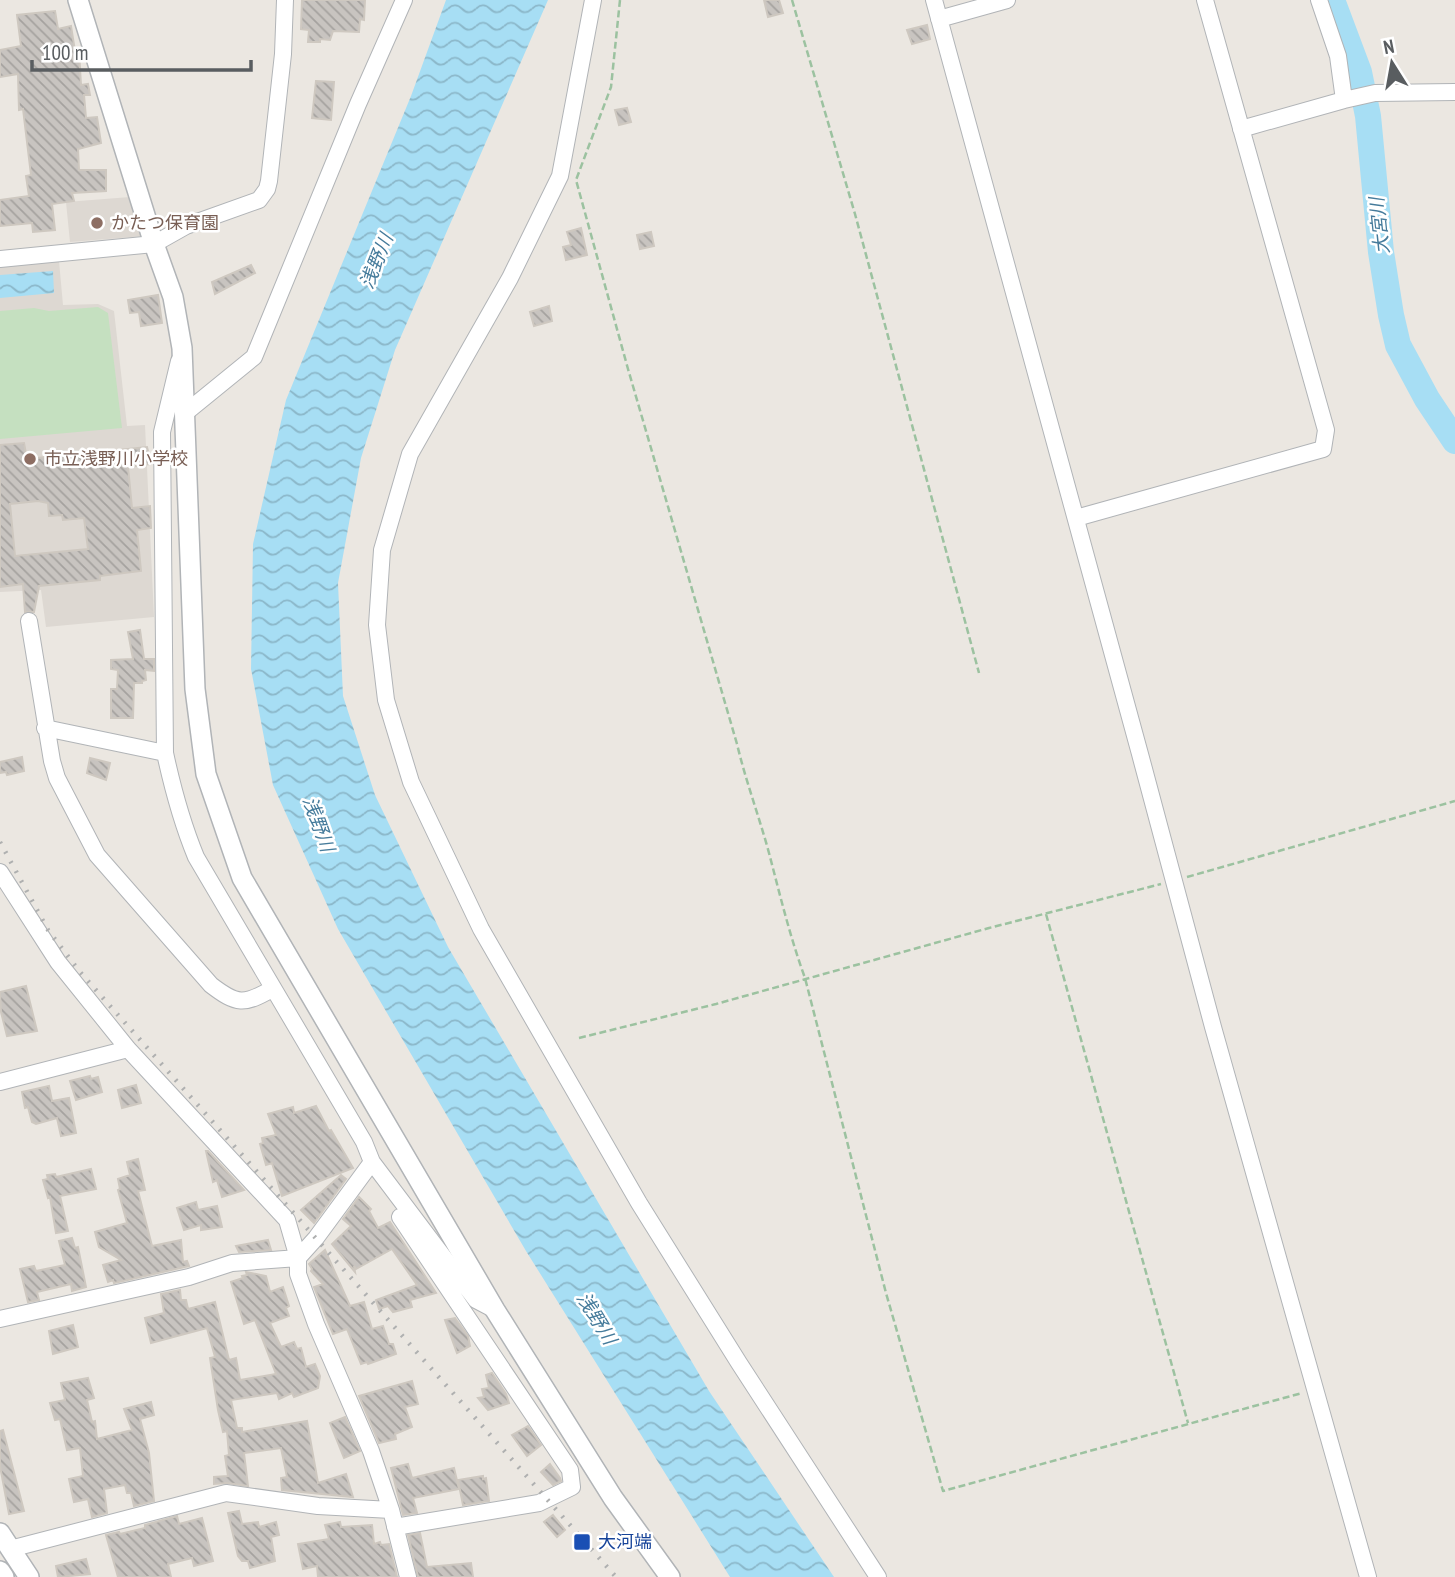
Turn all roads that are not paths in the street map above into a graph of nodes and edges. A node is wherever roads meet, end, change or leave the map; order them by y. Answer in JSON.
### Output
{"nodes":[{"id":1,"x":78,"y":0,"type":"edge"},
{"id":2,"x":285,"y":0,"type":"edge"},
{"id":3,"x":404,"y":0,"type":"edge"},
{"id":4,"x":593,"y":0,"type":"edge"},
{"id":5,"x":934,"y":0,"type":"edge"},
{"id":6,"x":1007,"y":0,"type":"edge"},
{"id":7,"x":1205,"y":0,"type":"edge"},
{"id":8,"x":1320,"y":0,"type":"edge"},
{"id":9,"x":939,"y":19,"type":"junction"},
{"id":10,"x":1455,"y":92,"type":"edge"},
{"id":11,"x":1347,"y":99,"type":"junction"},
{"id":12,"x":1241,"y":129,"type":"junction"},
{"id":13,"x":154,"y":244,"type":"junction"},
{"id":14,"x":0,"y":260,"type":"edge"},
{"id":15,"x":182,"y":348,"type":"junction"},
{"id":16,"x":184,"y":414,"type":"junction"},
{"id":17,"x":1076,"y":518,"type":"junction"},
{"id":18,"x":29,"y":621,"type":"dead end"},
{"id":19,"x":45,"y":728,"type":"junction"},
{"id":20,"x":165,"y":754,"type":"junction"},
{"id":21,"x":0,"y":872,"type":"edge"},
{"id":22,"x":272,"y":989,"type":"junction"},
{"id":23,"x":128,"y":1048,"type":"junction"},
{"id":24,"x":0,"y":1082,"type":"edge"},
{"id":25,"x":370,"y":1165,"type":"junction"},
{"id":26,"x":298,"y":1258,"type":"junction"},
{"id":27,"x":495,"y":1310,"type":"junction"},
{"id":28,"x":0,"y":1319,"type":"edge"},
{"id":29,"x":391,"y":1510,"type":"junction"},
{"id":30,"x":395,"y":1527,"type":"junction"},
{"id":31,"x":5,"y":1541,"type":"edge"},
{"id":32,"x":0,"y":1571,"type":"edge"},
{"id":33,"x":4,"y":1577,"type":"edge"},
{"id":34,"x":29,"y":1577,"type":"edge"},
{"id":35,"x":408,"y":1577,"type":"edge"},
{"id":36,"x":670,"y":1577,"type":"edge"},
{"id":37,"x":878,"y":1577,"type":"edge"},
{"id":38,"x":1368,"y":1577,"type":"edge"}],
"edges":[{"from":1,"to":13,"type":"street"},
{"from":2,"to":13,"type":"street"},
{"from":3,"to":16,"type":"street"},
{"from":4,"to":37,"type":"street"},
{"from":5,"to":9,"type":"street"},
{"from":6,"to":9,"type":"street"},
{"from":7,"to":12,"type":"street"},
{"from":8,"to":11,"type":"street"},
{"from":9,"to":17,"type":"street"},
{"from":10,"to":11,"type":"street"},
{"from":11,"to":12,"type":"street"},
{"from":12,"to":17,"type":"street"},
{"from":13,"to":14,"type":"street"},
{"from":13,"to":15,"type":"street"},
{"from":15,"to":16,"type":"street"},
{"from":15,"to":20,"type":"street"},
{"from":16,"to":27,"type":"street"},
{"from":17,"to":38,"type":"street"},
{"from":18,"to":19,"type":"street"},
{"from":19,"to":20,"type":"street"},
{"from":19,"to":22,"type":"street"},
{"from":20,"to":22,"type":"street"},
{"from":21,"to":23,"type":"street"},
{"from":22,"to":25,"type":"street"},
{"from":23,"to":24,"type":"street"},
{"from":23,"to":26,"type":"street"},
{"from":25,"to":26,"type":"street"},
{"from":25,"to":27,"type":"street"},
{"from":25,"to":30,"type":"street"},
{"from":26,"to":28,"type":"street"},
{"from":26,"to":29,"type":"street"},
{"from":27,"to":36,"type":"street"},
{"from":29,"to":30,"type":"street"},
{"from":29,"to":31,"type":"street"},
{"from":30,"to":35,"type":"street"},
{"from":31,"to":34,"type":"street"},
{"from":32,"to":33,"type":"street"}]}
